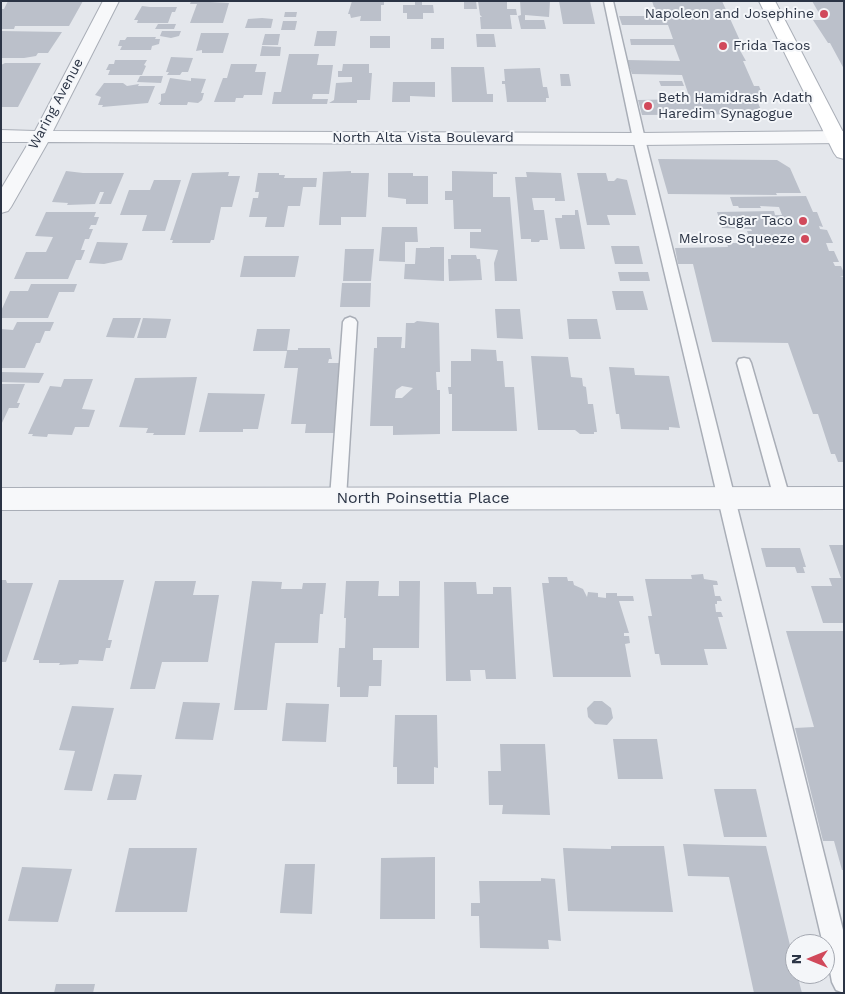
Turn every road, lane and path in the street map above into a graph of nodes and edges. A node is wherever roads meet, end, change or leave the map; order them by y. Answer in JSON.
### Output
{"nodes":[{"id":1,"x":111,"y":1,"type":"edge"},
{"id":2,"x":608,"y":1,"type":"edge"},
{"id":3,"x":767,"y":1,"type":"edge"},
{"id":4,"x":1,"y":136,"type":"edge"},
{"id":5,"x":41,"y":137,"type":"junction"},
{"id":6,"x":639,"y":139,"type":"junction"},
{"id":7,"x":841,"y":142,"type":"edge"},
{"id":8,"x":1,"y":207,"type":"edge"},
{"id":9,"x":350,"y":322,"type":"dead end"},
{"id":10,"x":744,"y":363,"type":"dead end"},
{"id":11,"x":338,"y":498,"type":"junction"},
{"id":12,"x":726,"y":498,"type":"junction"},
{"id":13,"x":782,"y":498,"type":"junction"},
{"id":14,"x":844,"y":498,"type":"edge"},
{"id":15,"x":1,"y":499,"type":"edge"},
{"id":16,"x":844,"y":982,"type":"edge"}],
"edges":[{"from":1,"to":5,"type":"street","name":"Waring Avenue"},
{"from":2,"to":6,"type":"lane"},
{"from":3,"to":7,"type":"main road"},
{"from":4,"to":5,"type":"street","name":"North Alta Vista Boulevard"},
{"from":5,"to":6,"type":"street","name":"North Alta Vista Boulevard"},
{"from":5,"to":8,"type":"street","name":"Waring Avenue"},
{"from":6,"to":7,"type":"street","name":"North Alta Vista Boulevard"},
{"from":6,"to":12,"type":"lane"},
{"from":9,"to":11,"type":"lane"},
{"from":10,"to":13,"type":"lane"},
{"from":11,"to":12,"type":"street","name":"North Poinsettia Place"},
{"from":11,"to":15,"type":"street","name":"North Poinsettia Place"},
{"from":12,"to":13,"type":"street","name":"North Poinsettia Place"},
{"from":12,"to":16,"type":"lane"},
{"from":13,"to":14,"type":"street","name":"North Poinsettia Place"}]}
